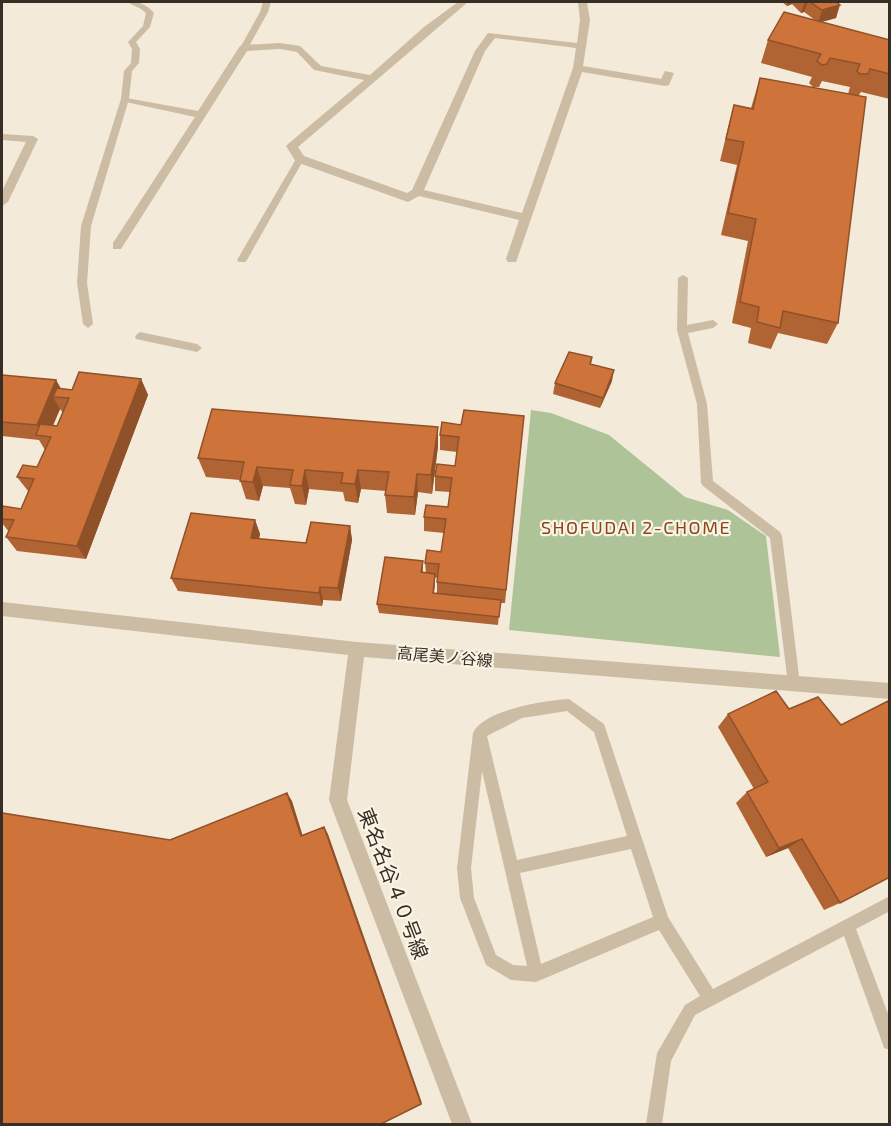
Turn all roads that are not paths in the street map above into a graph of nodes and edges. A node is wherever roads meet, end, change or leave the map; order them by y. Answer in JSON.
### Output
{"nodes":[{"id":1,"x":131,"y":2,"type":"edge"},
{"id":2,"x":267,"y":2,"type":"edge"},
{"id":3,"x":463,"y":2,"type":"edge"},
{"id":4,"x":582,"y":2,"type":"edge"},
{"id":5,"x":580,"y":46,"type":"junction"},
{"id":6,"x":244,"y":48,"type":"junction"},
{"id":7,"x":578,"y":68,"type":"junction"},
{"id":8,"x":669,"y":73,"type":"dead end"},
{"id":9,"x":372,"y":78,"type":"junction"},
{"id":10,"x":125,"y":99,"type":"junction"},
{"id":11,"x":203,"y":115,"type":"junction"},
{"id":12,"x":2,"y":137,"type":"edge"},
{"id":13,"x":300,"y":159,"type":"junction"},
{"id":14,"x":417,"y":192,"type":"junction"},
{"id":15,"x":2,"y":202,"type":"edge"},
{"id":16,"x":526,"y":218,"type":"junction"},
{"id":17,"x":117,"y":246,"type":"dead end"},
{"id":18,"x":512,"y":259,"type":"dead end"},
{"id":19,"x":242,"y":261,"type":"dead end"},
{"id":20,"x":683,"y":278,"type":"dead end"},
{"id":21,"x":88,"y":324,"type":"dead end"},
{"id":22,"x":713,"y":324,"type":"dead end"},
{"id":23,"x":682,"y":330,"type":"junction"},
{"id":24,"x":140,"y":336,"type":"dead end"},
{"id":25,"x":197,"y":348,"type":"dead end"},
{"id":26,"x":2,"y":609,"type":"edge"},
{"id":27,"x":357,"y":649,"type":"junction"},
{"id":28,"x":794,"y":684,"type":"junction"},
{"id":29,"x":890,"y":691,"type":"edge"},
{"id":30,"x":480,"y":733,"type":"junction"},
{"id":31,"x":635,"y":841,"type":"junction"},
{"id":32,"x":511,"y":868,"type":"junction"},
{"id":33,"x":890,"y":903,"type":"edge"},
{"id":34,"x":662,"y":921,"type":"junction"},
{"id":35,"x":848,"y":926,"type":"junction"},
{"id":36,"x":536,"y":974,"type":"junction"},
{"id":37,"x":710,"y":999,"type":"junction"},
{"id":38,"x":890,"y":1042,"type":"edge"},
{"id":39,"x":462,"y":1125,"type":"edge"},
{"id":40,"x":654,"y":1125,"type":"edge"}],
"edges":[{"from":1,"to":10,"type":"lane"},
{"from":2,"to":6,"type":"lane"},
{"from":3,"to":9,"type":"street"},
{"from":4,"to":5,"type":"street"},
{"from":5,"to":7,"type":"street"},
{"from":5,"to":14,"type":"street"},
{"from":6,"to":9,"type":"street"},
{"from":6,"to":11,"type":"street"},
{"from":7,"to":8,"type":"street"},
{"from":7,"to":16,"type":"street"},
{"from":9,"to":13,"type":"street"},
{"from":10,"to":11,"type":"street"},
{"from":10,"to":21,"type":"lane"},
{"from":11,"to":17,"type":"street"},
{"from":12,"to":15,"type":"street"},
{"from":13,"to":14,"type":"street"},
{"from":13,"to":19,"type":"lane"},
{"from":14,"to":16,"type":"street"},
{"from":16,"to":18,"type":"street"},
{"from":20,"to":23,"type":"lane"},
{"from":22,"to":23,"type":"lane"},
{"from":23,"to":28,"type":"lane"},
{"from":24,"to":25,"type":"lane"},
{"from":26,"to":27,"type":"street","name":"高尾美ノ谷線"},
{"from":27,"to":28,"type":"street","name":"高尾美ノ谷線"},
{"from":27,"to":39,"type":"street","name":"東名名谷４０号線"},
{"from":28,"to":29,"type":"street","name":"高尾美ノ谷線"},
{"from":30,"to":31,"type":"lane"},
{"from":30,"to":32,"type":"lane"},
{"from":30,"to":36,"type":"lane"},
{"from":31,"to":32,"type":"lane"},
{"from":31,"to":34,"type":"lane"},
{"from":32,"to":36,"type":"lane"},
{"from":33,"to":35,"type":"lane"},
{"from":34,"to":36,"type":"lane"},
{"from":34,"to":37,"type":"lane"},
{"from":35,"to":37,"type":"lane"},
{"from":35,"to":38,"type":"lane"},
{"from":37,"to":40,"type":"lane"}]}
